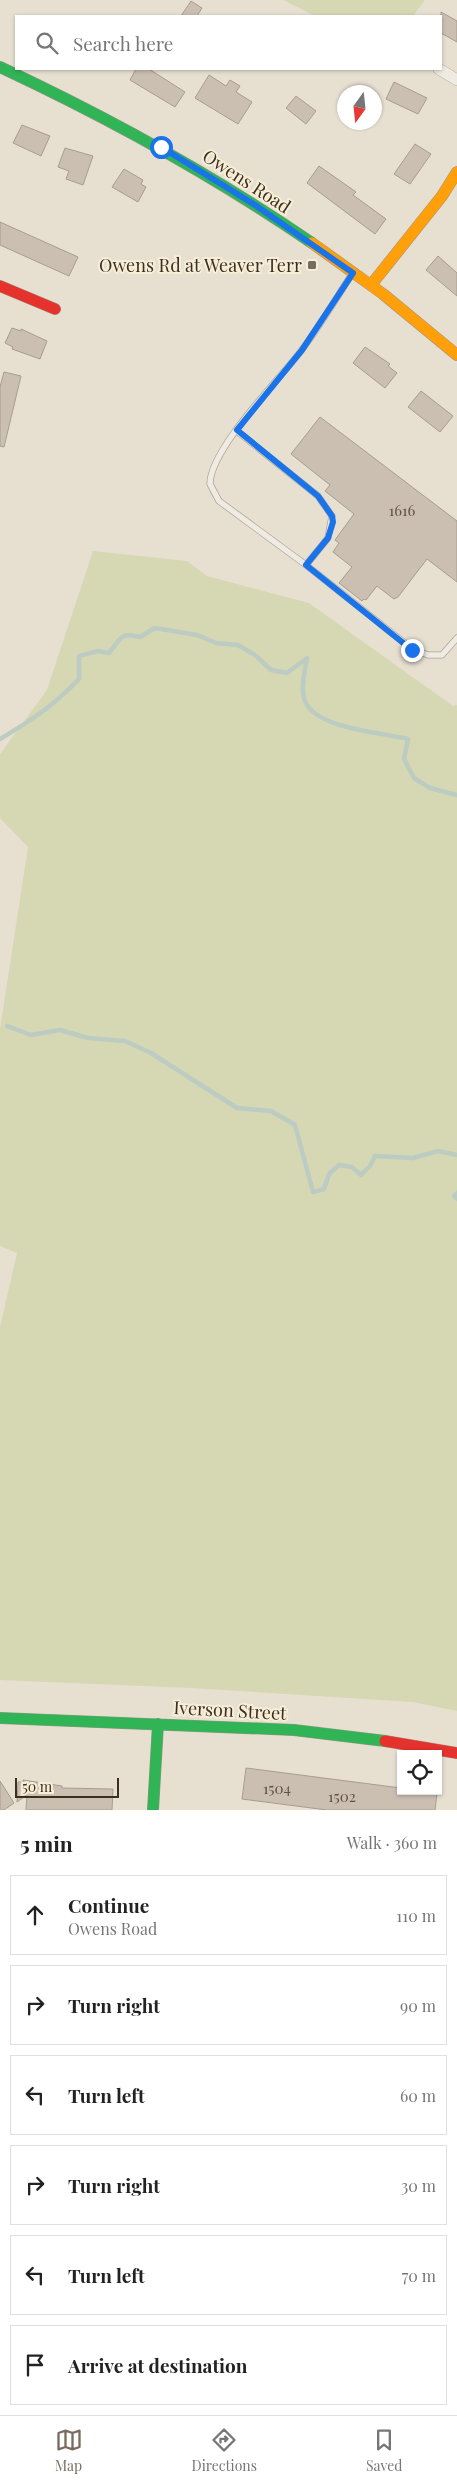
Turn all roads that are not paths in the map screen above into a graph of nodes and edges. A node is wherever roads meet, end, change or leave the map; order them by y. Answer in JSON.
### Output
{"nodes":[{"id":1,"x":0,"y":68,"type":"edge"},
{"id":2,"x":441,"y":70,"type":"edge"},
{"id":3,"x":457,"y":80,"type":"edge"},
{"id":4,"x":457,"y":172,"type":"edge"},
{"id":5,"x":353,"y":273,"type":"junction"},
{"id":6,"x":371,"y":285,"type":"junction"},
{"id":7,"x":0,"y":286,"type":"edge"},
{"id":8,"x":54,"y":309,"type":"dead end"},
{"id":9,"x":457,"y":355,"type":"edge"},
{"id":10,"x":237,"y":430,"type":"junction"},
{"id":11,"x":306,"y":565,"type":"junction"},
{"id":12,"x":457,"y":638,"type":"edge"},
{"id":13,"x":0,"y":1718,"type":"edge"},
{"id":14,"x":158,"y":1724,"type":"junction"},
{"id":15,"x":457,"y":1753,"type":"edge"},
{"id":16,"x":153,"y":1810,"type":"edge"}],
"edges":[{"from":1,"to":5,"type":"street","name":"Owens Road"},
{"from":2,"to":3,"type":"street"},
{"from":4,"to":6,"type":"street"},
{"from":5,"to":6,"type":"street","name":"Owens Road"},
{"from":5,"to":10,"type":"lane"},
{"from":6,"to":9,"type":"street","name":"Owens Road"},
{"from":7,"to":8,"type":"street"},
{"from":10,"to":11,"type":"lane"},
{"from":10,"to":11,"type":"lane"},
{"from":11,"to":12,"type":"lane"},
{"from":13,"to":14,"type":"street","name":"Iverson Street"},
{"from":14,"to":15,"type":"street","name":"Iverson Street"},
{"from":14,"to":16,"type":"street"}]}
